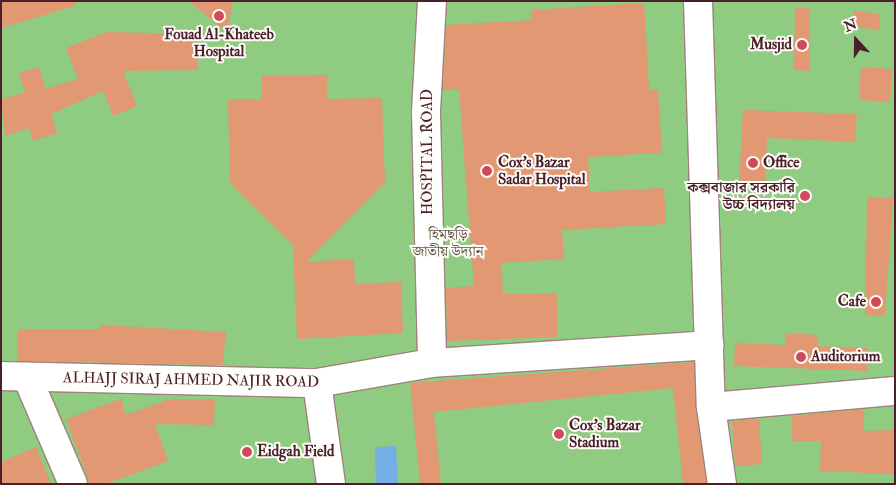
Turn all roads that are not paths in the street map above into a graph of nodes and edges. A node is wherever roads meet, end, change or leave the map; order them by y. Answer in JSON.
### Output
{"nodes":[{"id":1,"x":432,"y":1,"type":"edge"},
{"id":2,"x":698,"y":1,"type":"edge"},
{"id":3,"x":709,"y":345,"type":"junction"},
{"id":4,"x":432,"y":363,"type":"junction"},
{"id":5,"x":14,"y":377,"type":"edge"},
{"id":6,"x":317,"y":383,"type":"junction"},
{"id":7,"x":895,"y":391,"type":"edge"},
{"id":8,"x":711,"y":407,"type":"junction"},
{"id":9,"x":73,"y":484,"type":"edge"},
{"id":10,"x":331,"y":484,"type":"edge"},
{"id":11,"x":722,"y":484,"type":"edge"}],
"edges":[{"from":1,"to":4,"type":"street","name":"HOSPITAL ROAD"},
{"from":2,"to":3,"type":"street"},
{"from":3,"to":4,"type":"street","name":"ALHAJJ SIRAJ AHMED NAJIR ROAD"},
{"from":3,"to":8,"type":"street"},
{"from":4,"to":6,"type":"street","name":"ALHAJJ SIRAJ AHMED NAJIR ROAD"},
{"from":5,"to":6,"type":"street","name":"ALHAJJ SIRAJ AHMED NAJIR ROAD"},
{"from":5,"to":9,"type":"street"},
{"from":6,"to":10,"type":"street"},
{"from":7,"to":8,"type":"street"},
{"from":8,"to":11,"type":"street"}]}
